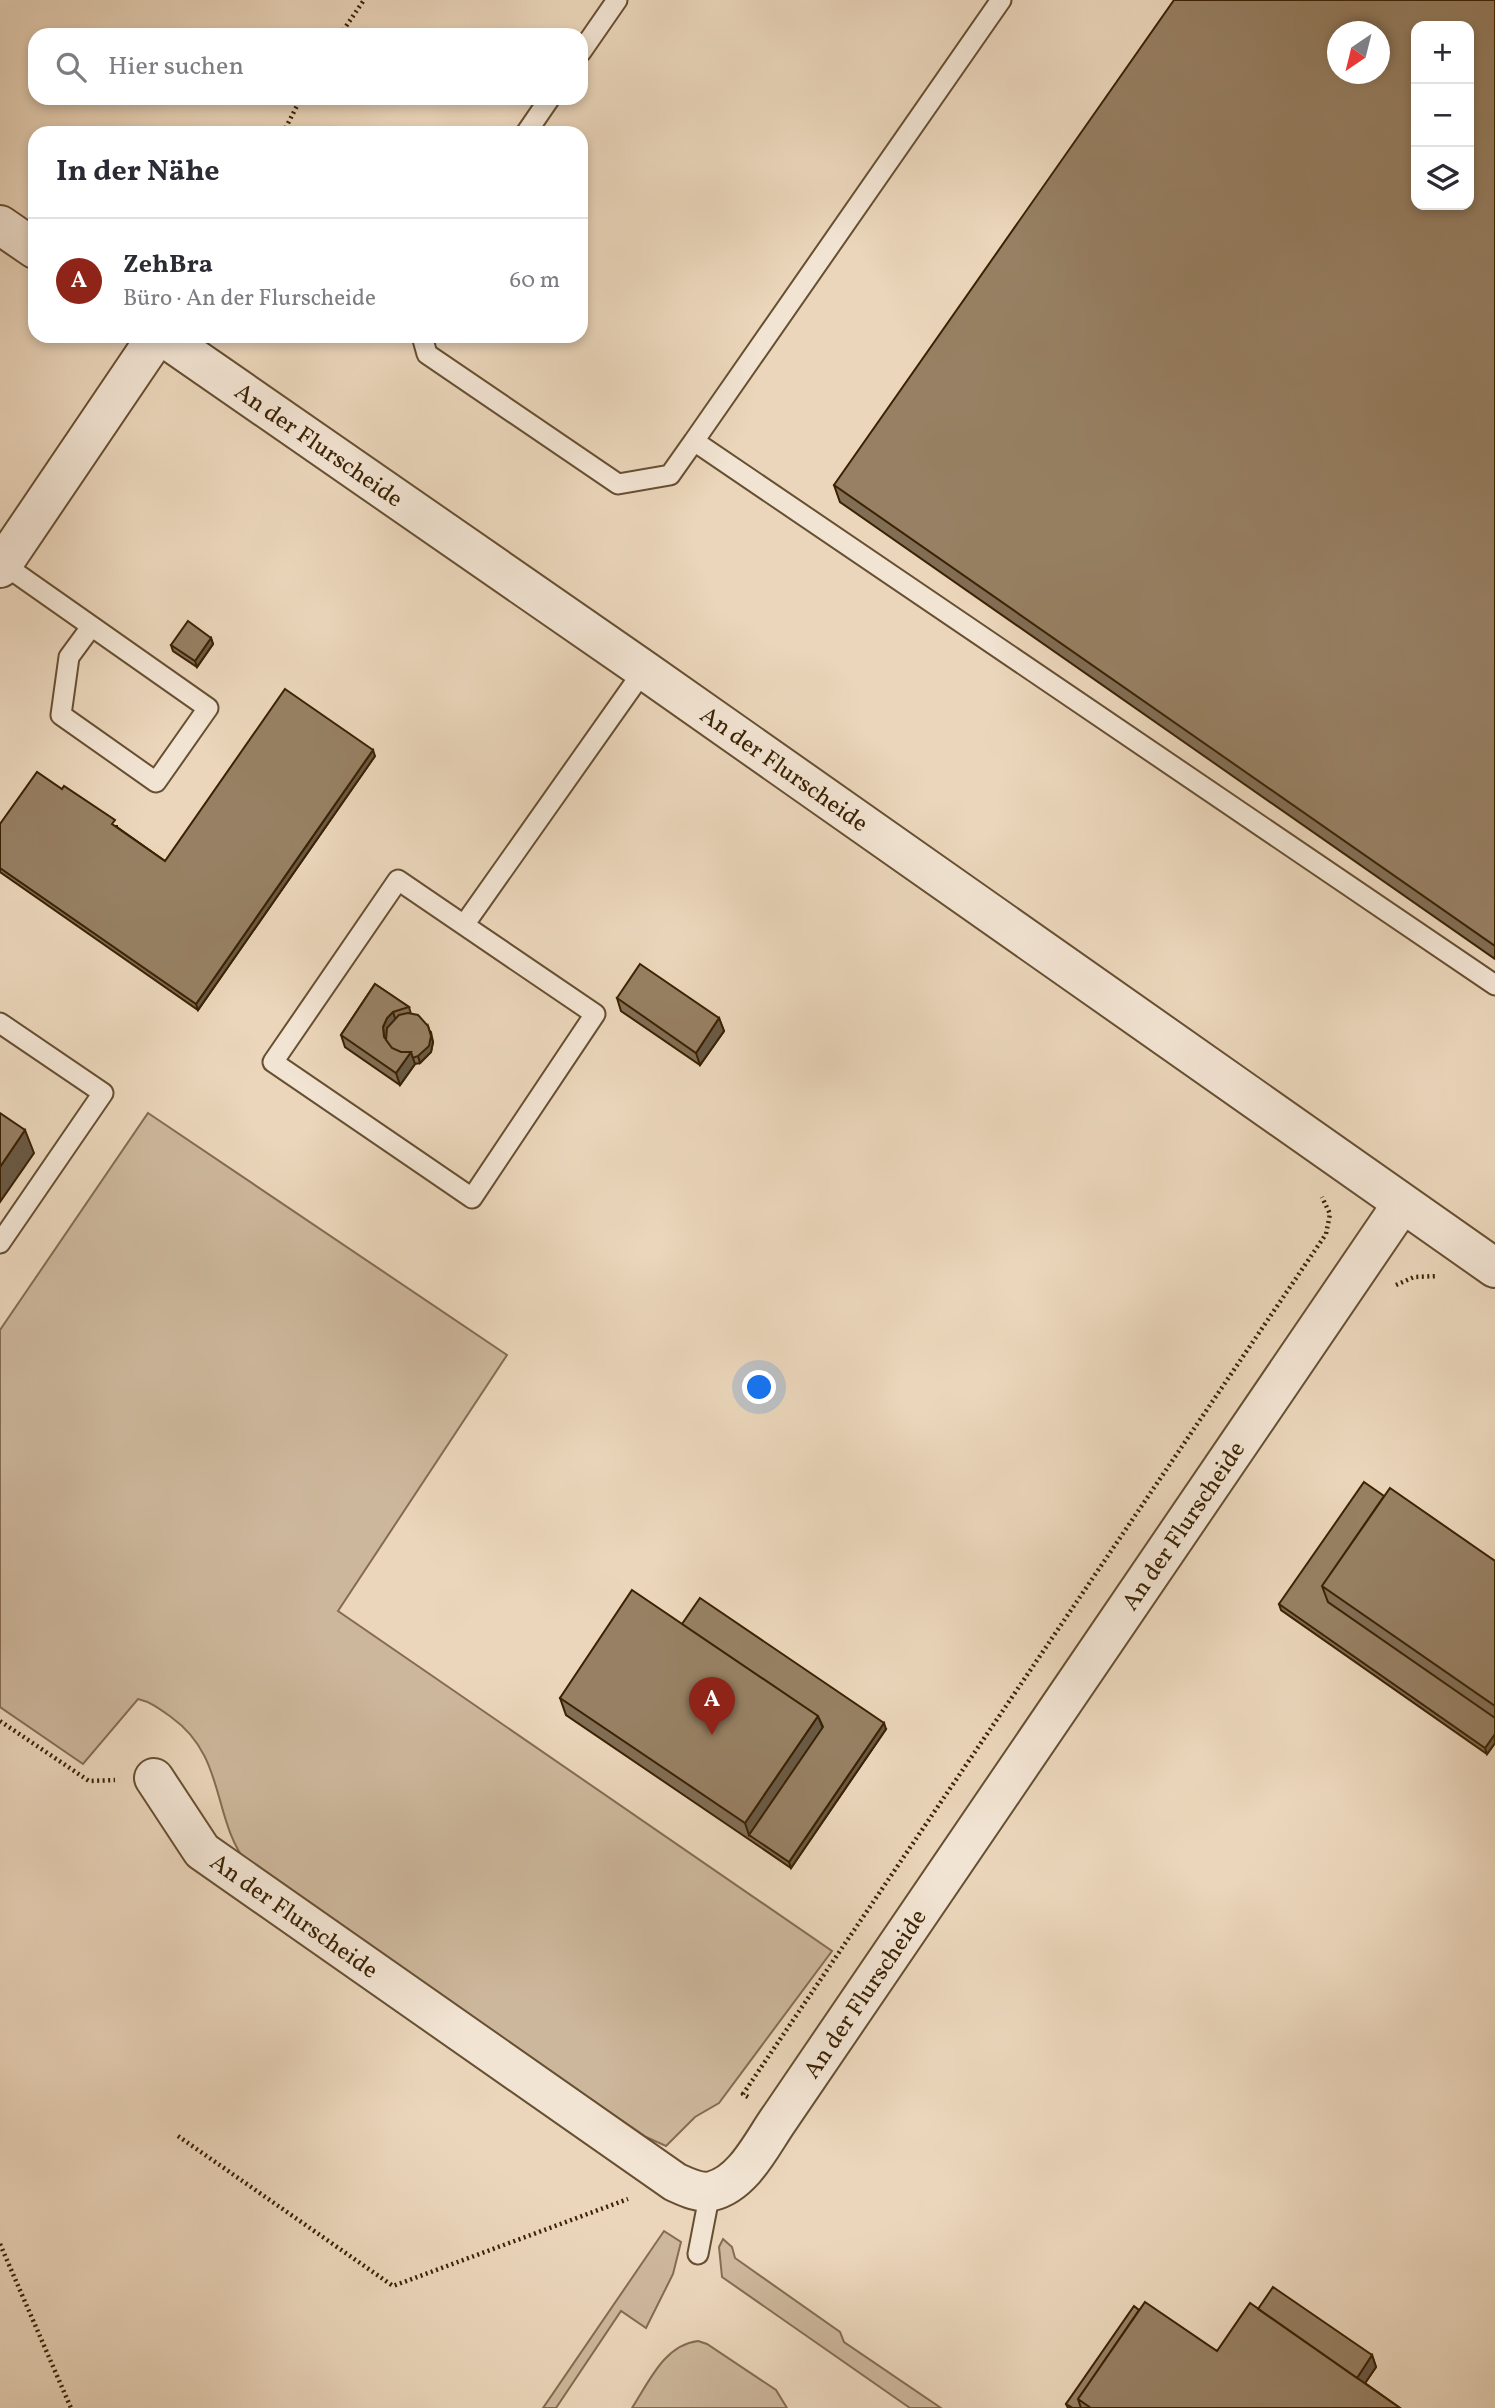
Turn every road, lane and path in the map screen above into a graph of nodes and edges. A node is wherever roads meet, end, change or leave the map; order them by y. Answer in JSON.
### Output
{"nodes":[{"id":1,"x":364,"y":0,"type":"edge"},
{"id":2,"x":617,"y":0,"type":"edge"},
{"id":3,"x":1001,"y":0,"type":"edge"},
{"id":4,"x":345,"y":28,"type":"edge"},
{"id":5,"x":588,"y":42,"type":"edge"},
{"id":6,"x":297,"y":105,"type":"edge"},
{"id":7,"x":545,"y":105,"type":"edge"},
{"id":8,"x":287,"y":126,"type":"edge"},
{"id":9,"x":531,"y":126,"type":"edge"},
{"id":10,"x":0,"y":225,"type":"edge"},
{"id":11,"x":28,"y":244,"type":"edge"},
{"id":12,"x":155,"y":343,"type":"edge"},
{"id":13,"x":170,"y":343,"type":"edge"},
{"id":14,"x":424,"y":343,"type":"edge"},
{"id":15,"x":694,"y":441,"type":"junction"},
{"id":16,"x":1,"y":566,"type":"edge"},
{"id":17,"x":92,"y":627,"type":"junction"},
{"id":18,"x":645,"y":670,"type":"junction"},
{"id":19,"x":464,"y":925,"type":"junction"},
{"id":20,"x":1495,"y":985,"type":"edge"},
{"id":21,"x":0,"y":1023,"type":"edge"},
{"id":22,"x":1315,"y":1189,"type":"dead end"},
{"id":23,"x":1402,"y":1204,"type":"junction"},
{"id":24,"x":0,"y":1243,"type":"edge"},
{"id":25,"x":1495,"y":1268,"type":"edge"},
{"id":26,"x":0,"y":1721,"type":"edge"},
{"id":27,"x":155,"y":1779,"type":"joint"},
{"id":28,"x":743,"y":2094,"type":"dead end"},
{"id":29,"x":178,"y":2136,"type":"dead end"},
{"id":30,"x":693,"y":2187,"type":"junction"},
{"id":31,"x":0,"y":2244,"type":"edge"},
{"id":32,"x":698,"y":2254,"type":"dead end"},
{"id":33,"x":71,"y":2408,"type":"edge"}],
"edges":[{"from":1,"to":4,"type":"path"},
{"from":2,"to":5,"type":"lane"},
{"from":3,"to":15,"type":"lane"},
{"from":6,"to":8,"type":"path"},
{"from":7,"to":9,"type":"lane"},
{"from":10,"to":11,"type":"street"},
{"from":12,"to":16,"type":"street","name":"An der Flurscheide"},
{"from":13,"to":18,"type":"street","name":"An der Flurscheide"},
{"from":14,"to":15,"type":"lane"},
{"from":15,"to":20,"type":"lane"},
{"from":16,"to":17,"type":"lane"},
{"from":17,"to":17,"type":"lane"},
{"from":18,"to":19,"type":"lane"},
{"from":18,"to":23,"type":"street","name":"An der Flurscheide"},
{"from":19,"to":19,"type":"lane"},
{"from":21,"to":24,"type":"lane"},
{"from":22,"to":28,"type":"path"},
{"from":23,"to":25,"type":"street","name":"An der Flurscheide"},
{"from":23,"to":30,"type":"street","name":"An der Flurscheide"},
{"from":26,"to":27,"type":"path"},
{"from":27,"to":30,"type":"street","name":"An der Flurscheide"},
{"from":29,"to":30,"type":"path"},
{"from":30,"to":32,"type":"lane"},
{"from":31,"to":33,"type":"path"}]}
